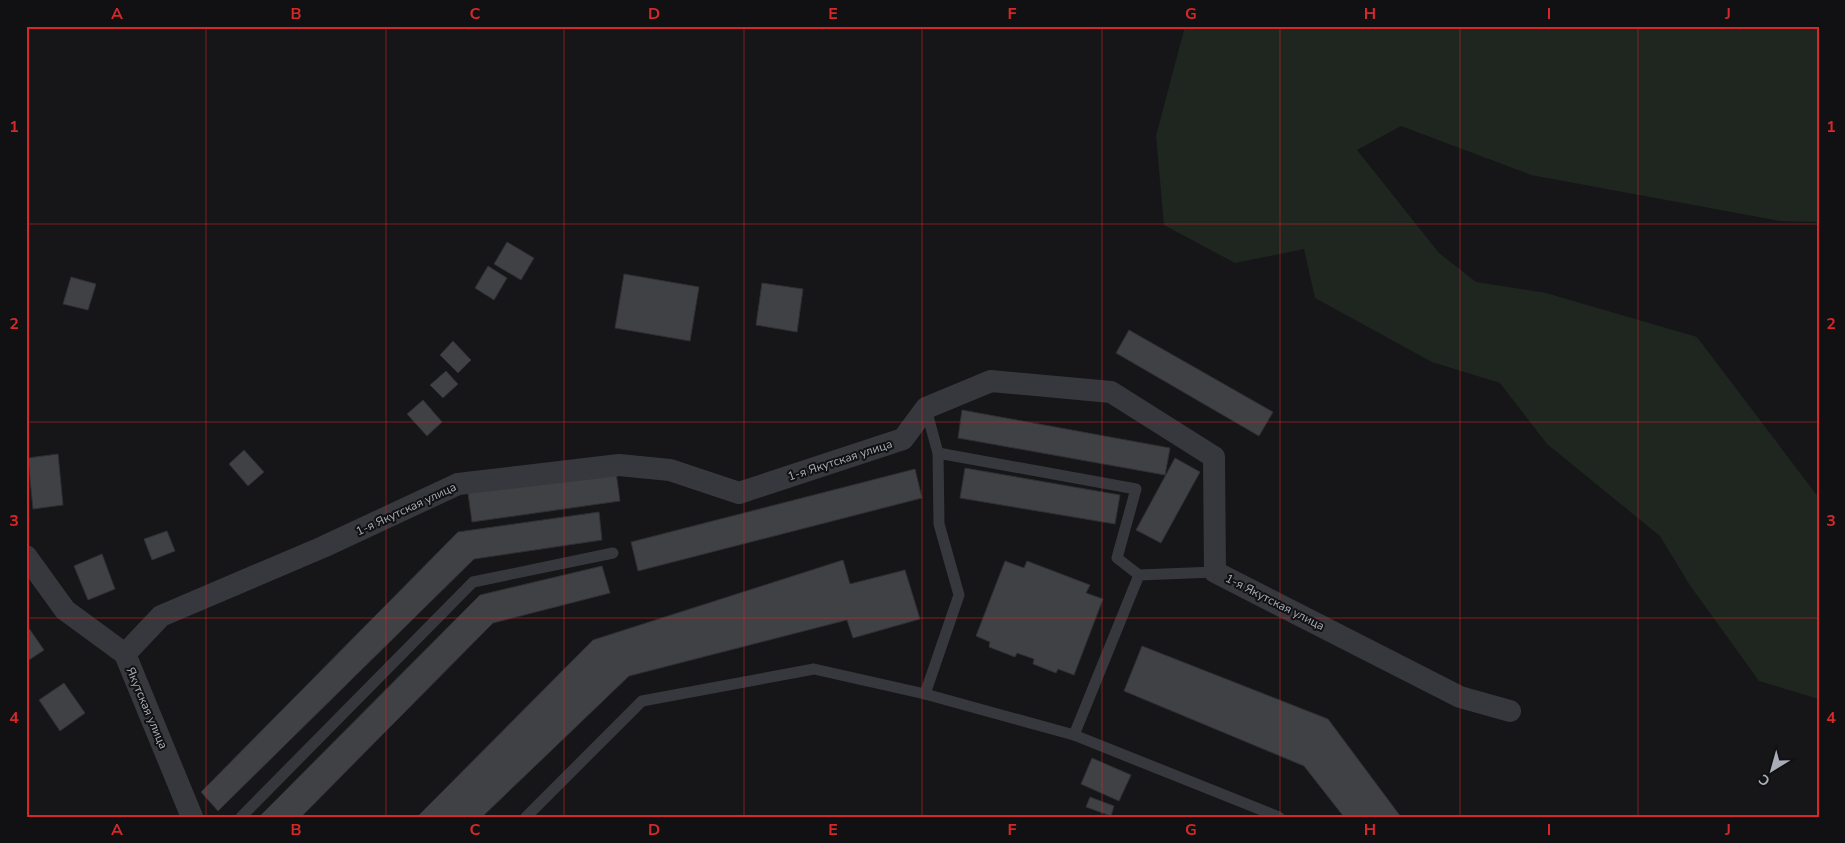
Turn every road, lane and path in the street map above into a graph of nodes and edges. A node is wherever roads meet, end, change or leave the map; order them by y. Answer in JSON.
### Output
{"nodes":[{"id":1,"x":926,"y":408,"type":"junction"},
{"id":2,"x":938,"y":453,"type":"junction"},
{"id":3,"x":613,"y":553,"type":"dead end"},
{"id":4,"x":26,"y":556,"type":"edge"},
{"id":5,"x":1215,"y":572,"type":"junction"},
{"id":6,"x":1139,"y":575,"type":"junction"},
{"id":7,"x":124,"y":654,"type":"junction"},
{"id":8,"x":924,"y":694,"type":"junction"},
{"id":9,"x":1510,"y":711,"type":"dead end"},
{"id":10,"x":1074,"y":734,"type":"junction"},
{"id":11,"x":191,"y":813,"type":"edge"},
{"id":12,"x":241,"y":817,"type":"edge"},
{"id":13,"x":526,"y":817,"type":"edge"},
{"id":14,"x":1279,"y":817,"type":"edge"}],
"edges":[{"from":1,"to":2,"type":"lane"},
{"from":1,"to":5,"type":"street","name":"1-я Якутская улица"},
{"from":1,"to":7,"type":"street","name":"1-я Якутская улица"},
{"from":2,"to":6,"type":"lane"},
{"from":2,"to":8,"type":"lane"},
{"from":3,"to":12,"type":"lane"},
{"from":4,"to":7,"type":"street","name":"Якутская улица"},
{"from":5,"to":6,"type":"lane"},
{"from":5,"to":9,"type":"street","name":"1-я Якутская улица"},
{"from":6,"to":10,"type":"lane"},
{"from":7,"to":11,"type":"street","name":"Якутская улица"},
{"from":8,"to":10,"type":"lane"},
{"from":8,"to":13,"type":"lane"},
{"from":10,"to":14,"type":"lane"}]}
